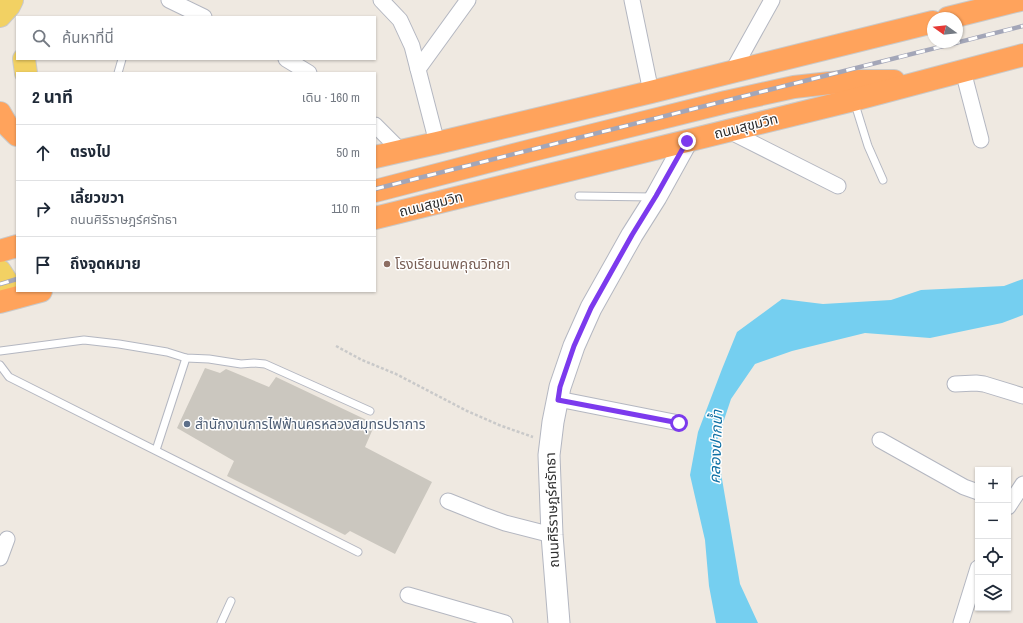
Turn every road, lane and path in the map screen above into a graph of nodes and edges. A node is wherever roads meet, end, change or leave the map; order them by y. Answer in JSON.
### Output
{"nodes":[{"id":1,"x":13,"y":0,"type":"edge"},
{"id":2,"x":169,"y":0,"type":"edge"},
{"id":3,"x":380,"y":0,"type":"edge"},
{"id":4,"x":468,"y":0,"type":"edge"},
{"id":5,"x":632,"y":0,"type":"edge"},
{"id":6,"x":772,"y":0,"type":"edge"},
{"id":7,"x":1020,"y":0,"type":"edge"},
{"id":8,"x":963,"y":14,"type":"edge"},
{"id":9,"x":0,"y":16,"type":"edge"},
{"id":10,"x":17,"y":16,"type":"edge"},
{"id":11,"x":202,"y":16,"type":"edge"},
{"id":12,"x":927,"y":23,"type":"edge"},
{"id":13,"x":1023,"y":55,"type":"edge"},
{"id":14,"x":24,"y":60,"type":"edge"},
{"id":15,"x":122,"y":60,"type":"edge"},
{"id":16,"x":288,"y":60,"type":"edge"},
{"id":17,"x":418,"y":69,"type":"junction"},
{"id":18,"x":963,"y":71,"type":"junction"},
{"id":19,"x":26,"y":72,"type":"edge"},
{"id":20,"x":118,"y":72,"type":"edge"},
{"id":21,"x":307,"y":72,"type":"edge"},
{"id":22,"x":732,"y":72,"type":"junction"},
{"id":23,"x":925,"y":81,"type":"junction"},
{"id":24,"x":651,"y":92,"type":"junction"},
{"id":25,"x":854,"y":100,"type":"junction"},
{"id":26,"x":0,"y":114,"type":"edge"},
{"id":27,"x":376,"y":125,"type":"edge"},
{"id":28,"x":729,"y":131,"type":"junction"},
{"id":29,"x":16,"y":134,"type":"edge"},
{"id":30,"x":981,"y":140,"type":"dead end"},
{"id":31,"x":687,"y":141,"type":"junction"},
{"id":32,"x":437,"y":143,"type":"junction"},
{"id":33,"x":401,"y":150,"type":"junction"},
{"id":34,"x":376,"y":157,"type":"edge"},
{"id":35,"x":883,"y":180,"type":"dead end"},
{"id":36,"x":838,"y":186,"type":"dead end"},
{"id":37,"x":376,"y":191,"type":"edge"},
{"id":38,"x":579,"y":196,"type":"dead end"},
{"id":39,"x":656,"y":196,"type":"junction"},
{"id":40,"x":376,"y":218,"type":"edge"},
{"id":41,"x":16,"y":246,"type":"edge"},
{"id":42,"x":0,"y":251,"type":"edge"},
{"id":43,"x":0,"y":271,"type":"edge"},
{"id":44,"x":36,"y":292,"type":"edge"},
{"id":45,"x":8,"y":299,"type":"edge"},
{"id":46,"x":336,"y":346,"type":"dead end"},
{"id":47,"x":0,"y":351,"type":"edge"},
{"id":48,"x":186,"y":358,"type":"junction"},
{"id":49,"x":0,"y":365,"type":"edge"},
{"id":50,"x":955,"y":384,"type":"dead end"},
{"id":51,"x":1023,"y":396,"type":"edge"},
{"id":52,"x":558,"y":400,"type":"junction"},
{"id":53,"x":370,"y":411,"type":"dead end"},
{"id":54,"x":679,"y":423,"type":"dead end"},
{"id":55,"x":880,"y":440,"type":"dead end"},
{"id":56,"x":550,"y":442,"type":"junction"},
{"id":57,"x":156,"y":450,"type":"junction"},
{"id":58,"x":1023,"y":484,"type":"edge"},
{"id":59,"x":975,"y":491,"type":"edge"},
{"id":60,"x":448,"y":501,"type":"dead end"},
{"id":61,"x":1010,"y":503,"type":"edge"},
{"id":62,"x":552,"y":535,"type":"junction"},
{"id":63,"x":7,"y":539,"type":"dead end"},
{"id":64,"x":358,"y":552,"type":"dead end"},
{"id":65,"x":0,"y":558,"type":"edge"},
{"id":66,"x":976,"y":575,"type":"edge"},
{"id":67,"x":408,"y":595,"type":"dead end"},
{"id":68,"x":231,"y":601,"type":"dead end"},
{"id":69,"x":221,"y":623,"type":"edge"},
{"id":70,"x":505,"y":623,"type":"edge"},
{"id":71,"x":559,"y":623,"type":"edge"},
{"id":72,"x":961,"y":623,"type":"edge"}],
"edges":[{"from":1,"to":9,"type":"main road"},
{"from":1,"to":10,"type":"main road"},
{"from":2,"to":11,"type":"street"},
{"from":3,"to":17,"type":"street"},
{"from":4,"to":17,"type":"street"},
{"from":5,"to":24,"type":"street"},
{"from":6,"to":22,"type":"street"},
{"from":7,"to":8,"type":"highway"},
{"from":12,"to":22,"type":"highway"},
{"from":13,"to":18,"type":"highway","name":"ถนนสุขุมวิท"},
{"from":14,"to":19,"type":"main road"},
{"from":15,"to":20,"type":"lane"},
{"from":16,"to":21,"type":"street"},
{"from":17,"to":32,"type":"street"},
{"from":18,"to":23,"type":"highway","name":"ถนนสุขุมวิท"},
{"from":18,"to":30,"type":"street"},
{"from":22,"to":24,"type":"highway"},
{"from":23,"to":25,"type":"highway","name":"ถนนสุขุมวิท"},
{"from":23,"to":37,"type":"highway"},
{"from":24,"to":32,"type":"highway"},
{"from":25,"to":28,"type":"highway","name":"ถนนสุขุมวิท"},
{"from":25,"to":35,"type":"lane"},
{"from":26,"to":29,"type":"highway"},
{"from":27,"to":33,"type":"street"},
{"from":28,"to":31,"type":"highway","name":"ถนนสุขุมวิท"},
{"from":28,"to":36,"type":"street"},
{"from":31,"to":39,"type":"street","name":"ถนนศิริราษฎร์ศรัทธา"},
{"from":31,"to":40,"type":"highway","name":"ถนนสุขุมวิท"},
{"from":32,"to":33,"type":"highway"},
{"from":33,"to":34,"type":"highway"},
{"from":38,"to":39,"type":"lane"},
{"from":39,"to":52,"type":"street","name":"ถนนศิริราษฎร์ศรัทธา"},
{"from":41,"to":42,"type":"highway"},
{"from":43,"to":45,"type":"main road"},
{"from":44,"to":45,"type":"highway"},
{"from":46,"to":56,"type":"path"},
{"from":47,"to":48,"type":"lane"},
{"from":48,"to":53,"type":"lane"},
{"from":48,"to":57,"type":"lane"},
{"from":49,"to":57,"type":"lane"},
{"from":50,"to":51,"type":"street"},
{"from":52,"to":54,"type":"street"},
{"from":52,"to":56,"type":"street","name":"ถนนศิริราษฎร์ศรัทธา"},
{"from":55,"to":59,"type":"street"},
{"from":56,"to":62,"type":"street","name":"ถนนศิริราษฎร์ศรัทธา"},
{"from":57,"to":64,"type":"lane"},
{"from":58,"to":61,"type":"street"},
{"from":60,"to":62,"type":"street"},
{"from":62,"to":71,"type":"street","name":"ถนนศิริราษฎร์ศรัทธา"},
{"from":63,"to":65,"type":"street"},
{"from":66,"to":72,"type":"street"},
{"from":67,"to":70,"type":"street"},
{"from":68,"to":69,"type":"lane"}]}
